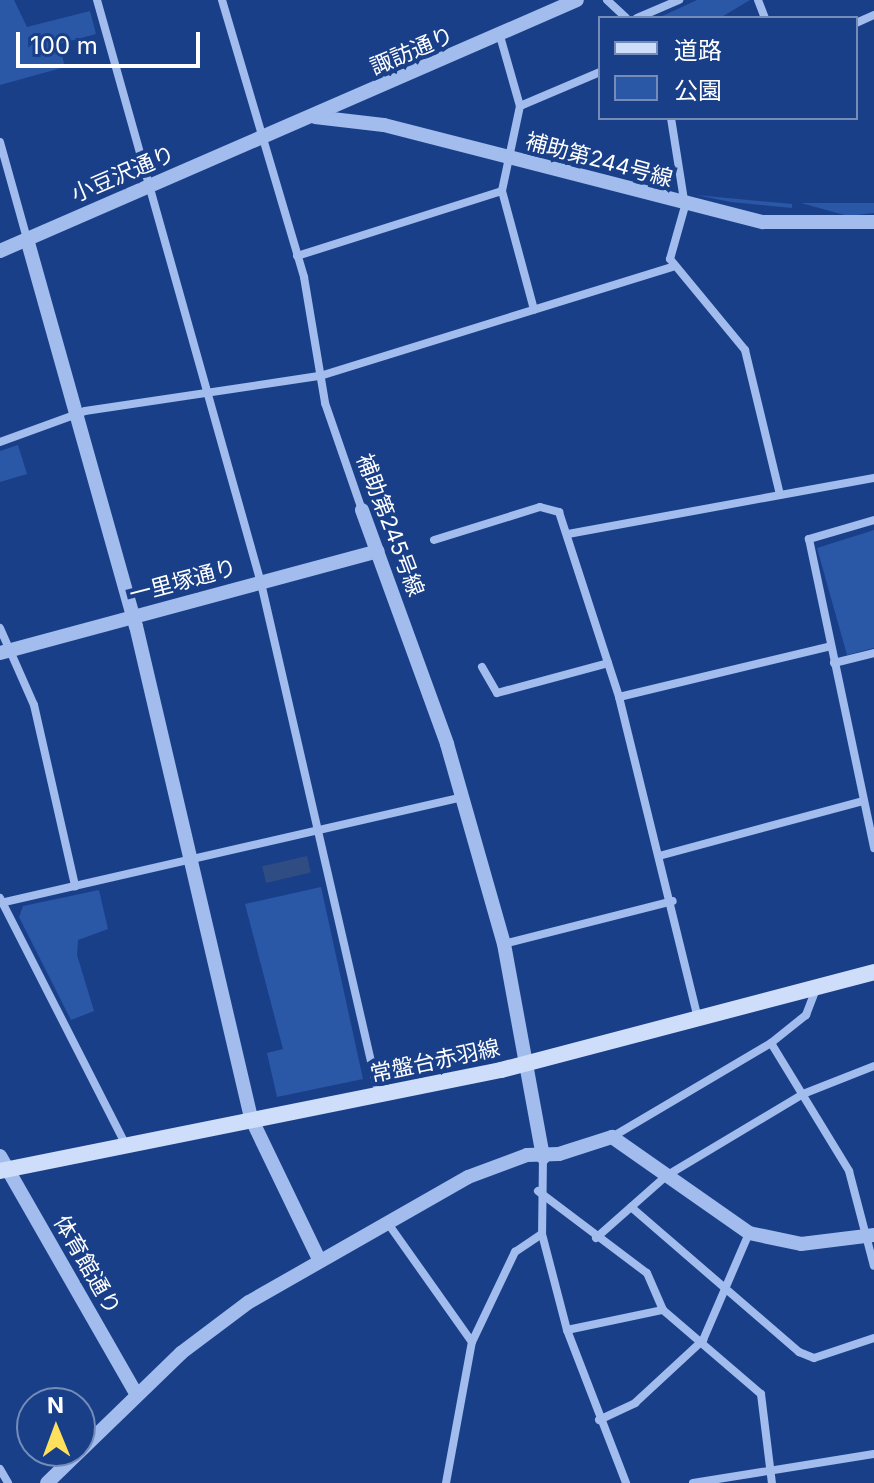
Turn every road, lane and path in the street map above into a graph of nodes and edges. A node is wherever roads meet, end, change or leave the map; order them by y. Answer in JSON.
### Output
{"nodes":[{"id":1,"x":97,"y":0,"type":"edge"},
{"id":2,"x":222,"y":0,"type":"edge"},
{"id":3,"x":607,"y":0,"type":"edge"},
{"id":4,"x":679,"y":0,"type":"edge"},
{"id":5,"x":571,"y":2,"type":"edge"},
{"id":6,"x":624,"y":16,"type":"edge"},
{"id":7,"x":642,"y":16,"type":"edge"},
{"id":8,"x":500,"y":36,"type":"junction"},
{"id":9,"x":598,"y":73,"type":"edge"},
{"id":10,"x":520,"y":106,"type":"junction"},
{"id":11,"x":315,"y":117,"type":"junction"},
{"id":12,"x":671,"y":120,"type":"edge"},
{"id":13,"x":263,"y":138,"type":"junction"},
{"id":14,"x":1,"y":139,"type":"edge"},
{"id":15,"x":508,"y":159,"type":"junction"},
{"id":16,"x":149,"y":187,"type":"junction"},
{"id":17,"x":502,"y":191,"type":"junction"},
{"id":18,"x":685,"y":206,"type":"junction"},
{"id":19,"x":874,"y":222,"type":"edge"},
{"id":20,"x":27,"y":239,"type":"junction"},
{"id":21,"x":0,"y":251,"type":"edge"},
{"id":22,"x":297,"y":256,"type":"junction"},
{"id":23,"x":673,"y":267,"type":"junction"},
{"id":24,"x":534,"y":310,"type":"junction"},
{"id":25,"x":320,"y":376,"type":"junction"},
{"id":26,"x":207,"y":393,"type":"junction"},
{"id":27,"x":76,"y":413,"type":"junction"},
{"id":28,"x":0,"y":442,"type":"edge"},
{"id":29,"x":874,"y":478,"type":"edge"},
{"id":30,"x":780,"y":495,"type":"junction"},
{"id":31,"x":362,"y":510,"type":"joint"},
{"id":32,"x":874,"y":520,"type":"edge"},
{"id":33,"x":568,"y":534,"type":"junction"},
{"id":34,"x":434,"y":540,"type":"dead end"},
{"id":35,"x":377,"y":551,"type":"junction"},
{"id":36,"x":261,"y":583,"type":"junction"},
{"id":37,"x":134,"y":617,"type":"junction"},
{"id":38,"x":0,"y":628,"type":"edge"},
{"id":39,"x":831,"y":646,"type":"junction"},
{"id":40,"x":5,"y":651,"type":"edge"},
{"id":41,"x":874,"y":653,"type":"edge"},
{"id":42,"x":608,"y":663,"type":"junction"},
{"id":43,"x":834,"y":663,"type":"junction"},
{"id":44,"x":482,"y":667,"type":"dead end"},
{"id":45,"x":619,"y":697,"type":"junction"},
{"id":46,"x":458,"y":798,"type":"junction"},
{"id":47,"x":863,"y":801,"type":"junction"},
{"id":48,"x":319,"y":830,"type":"junction"},
{"id":49,"x":874,"y":848,"type":"edge"},
{"id":50,"x":659,"y":856,"type":"junction"},
{"id":51,"x":190,"y":858,"type":"junction"},
{"id":52,"x":75,"y":886,"type":"junction"},
{"id":53,"x":1,"y":901,"type":"edge"},
{"id":54,"x":673,"y":901,"type":"junction"},
{"id":55,"x":504,"y":944,"type":"junction"},
{"id":56,"x":874,"y":972,"type":"edge"},
{"id":57,"x":817,"y":986,"type":"junction"},
{"id":58,"x":697,"y":1014,"type":"junction"},
{"id":59,"x":771,"y":1043,"type":"junction"},
{"id":60,"x":525,"y":1063,"type":"junction"},
{"id":61,"x":874,"y":1066,"type":"edge"},
{"id":62,"x":803,"y":1094,"type":"junction"},
{"id":63,"x":379,"y":1097,"type":"junction"},
{"id":64,"x":251,"y":1118,"type":"junction"},
{"id":65,"x":612,"y":1137,"type":"junction"},
{"id":66,"x":125,"y":1143,"type":"junction"},
{"id":67,"x":543,"y":1157,"type":"junction"},
{"id":68,"x":2,"y":1165,"type":"edge"},
{"id":69,"x":666,"y":1176,"type":"junction"},
{"id":70,"x":538,"y":1191,"type":"junction"},
{"id":71,"x":631,"y":1207,"type":"junction"},
{"id":72,"x":387,"y":1221,"type":"junction"},
{"id":73,"x":749,"y":1233,"type":"junction"},
{"id":74,"x":542,"y":1234,"type":"junction"},
{"id":75,"x":869,"y":1236,"type":"edge"},
{"id":76,"x":596,"y":1238,"type":"junction"},
{"id":77,"x":319,"y":1259,"type":"junction"},
{"id":78,"x":874,"y":1266,"type":"edge"},
{"id":79,"x":725,"y":1288,"type":"junction"},
{"id":80,"x":663,"y":1310,"type":"junction"},
{"id":81,"x":567,"y":1330,"type":"junction"},
{"id":82,"x":874,"y":1338,"type":"edge"},
{"id":83,"x":703,"y":1340,"type":"junction"},
{"id":84,"x":472,"y":1342,"type":"junction"},
{"id":85,"x":137,"y":1395,"type":"junction"},
{"id":86,"x":599,"y":1420,"type":"junction"},
{"id":87,"x":874,"y":1454,"type":"edge"},
{"id":88,"x":0,"y":1469,"type":"edge"},
{"id":89,"x":770,"y":1469,"type":"junction"},
{"id":90,"x":8,"y":1483,"type":"edge"},
{"id":91,"x":47,"y":1483,"type":"edge"},
{"id":92,"x":446,"y":1483,"type":"edge"},
{"id":93,"x":626,"y":1483,"type":"edge"},
{"id":94,"x":693,"y":1483,"type":"edge"},
{"id":95,"x":772,"y":1483,"type":"edge"}],
"edges":[{"from":1,"to":16,"type":"street"},
{"from":2,"to":13,"type":"street","name":"補助第245号線"},
{"from":3,"to":6,"type":"street"},
{"from":4,"to":7,"type":"street"},
{"from":5,"to":8,"type":"street","name":"諏訪通り"},
{"from":8,"to":10,"type":"street"},
{"from":8,"to":11,"type":"street","name":"諏訪通り"},
{"from":9,"to":10,"type":"street"},
{"from":10,"to":15,"type":"street"},
{"from":11,"to":13,"type":"street","name":"諏訪通り"},
{"from":11,"to":15,"type":"street","name":"補助第244号線"},
{"from":12,"to":18,"type":"street"},
{"from":13,"to":16,"type":"street","name":"小豆沢通り"},
{"from":13,"to":22,"type":"street","name":"補助第245号線"},
{"from":14,"to":20,"type":"street"},
{"from":15,"to":17,"type":"street"},
{"from":15,"to":18,"type":"street","name":"補助第244号線"},
{"from":16,"to":20,"type":"street","name":"小豆沢通り"},
{"from":16,"to":26,"type":"street"},
{"from":17,"to":22,"type":"street"},
{"from":17,"to":24,"type":"street"},
{"from":18,"to":19,"type":"street","name":"補助第244号線"},
{"from":18,"to":23,"type":"street"},
{"from":20,"to":21,"type":"street","name":"小豆沢通り"},
{"from":20,"to":27,"type":"street"},
{"from":22,"to":25,"type":"street","name":"補助第245号線"},
{"from":23,"to":24,"type":"street"},
{"from":23,"to":30,"type":"street"},
{"from":24,"to":25,"type":"street"},
{"from":25,"to":26,"type":"street"},
{"from":25,"to":31,"type":"street","name":"補助第245号線"},
{"from":26,"to":27,"type":"street"},
{"from":26,"to":36,"type":"street"},
{"from":27,"to":28,"type":"street"},
{"from":27,"to":37,"type":"street"},
{"from":29,"to":30,"type":"street"},
{"from":30,"to":33,"type":"street"},
{"from":31,"to":35,"type":"street","name":"補助第245号線"},
{"from":32,"to":39,"type":"street"},
{"from":33,"to":34,"type":"street"},
{"from":33,"to":42,"type":"street"},
{"from":35,"to":36,"type":"street","name":"一里塚通り"},
{"from":35,"to":46,"type":"street","name":"補助第245号線"},
{"from":36,"to":37,"type":"street","name":"一里塚通り"},
{"from":36,"to":48,"type":"street"},
{"from":37,"to":40,"type":"street","name":"一里塚通り"},
{"from":37,"to":51,"type":"street"},
{"from":38,"to":40,"type":"street"},
{"from":39,"to":43,"type":"street"},
{"from":39,"to":45,"type":"street"},
{"from":40,"to":52,"type":"street"},
{"from":41,"to":43,"type":"street"},
{"from":42,"to":44,"type":"street"},
{"from":42,"to":45,"type":"street"},
{"from":43,"to":47,"type":"street"},
{"from":45,"to":50,"type":"street"},
{"from":46,"to":48,"type":"street"},
{"from":46,"to":55,"type":"street","name":"補助第245号線"},
{"from":47,"to":49,"type":"street"},
{"from":47,"to":50,"type":"street"},
{"from":48,"to":51,"type":"street"},
{"from":48,"to":63,"type":"street"},
{"from":50,"to":54,"type":"street"},
{"from":51,"to":52,"type":"street"},
{"from":51,"to":64,"type":"street"},
{"from":52,"to":53,"type":"street"},
{"from":53,"to":66,"type":"street"},
{"from":54,"to":55,"type":"street"},
{"from":54,"to":58,"type":"street"},
{"from":55,"to":60,"type":"street","name":"補助第245号線"},
{"from":56,"to":57,"type":"main road","name":"常盤台赤羽線"},
{"from":57,"to":58,"type":"main road","name":"常盤台赤羽線"},
{"from":57,"to":59,"type":"street"},
{"from":58,"to":60,"type":"main road","name":"常盤台赤羽線"},
{"from":59,"to":62,"type":"street"},
{"from":59,"to":65,"type":"street"},
{"from":60,"to":63,"type":"main road","name":"常盤台赤羽線"},
{"from":60,"to":67,"type":"street","name":"補助第245号線"},
{"from":61,"to":62,"type":"street"},
{"from":62,"to":69,"type":"street"},
{"from":62,"to":75,"type":"street"},
{"from":63,"to":64,"type":"main road","name":"常盤台赤羽線"},
{"from":64,"to":66,"type":"main road","name":"常盤台赤羽線"},
{"from":64,"to":77,"type":"street"},
{"from":65,"to":67,"type":"street"},
{"from":65,"to":69,"type":"street"},
{"from":66,"to":68,"type":"main road","name":"常盤台赤羽線"},
{"from":67,"to":70,"type":"street"},
{"from":67,"to":72,"type":"street"},
{"from":68,"to":85,"type":"street","name":"体育館通り"},
{"from":69,"to":71,"type":"street"},
{"from":69,"to":73,"type":"street"},
{"from":70,"to":74,"type":"street"},
{"from":70,"to":76,"type":"street"},
{"from":71,"to":76,"type":"street"},
{"from":71,"to":79,"type":"street"},
{"from":72,"to":77,"type":"street"},
{"from":72,"to":84,"type":"street"},
{"from":73,"to":75,"type":"street"},
{"from":73,"to":79,"type":"street"},
{"from":74,"to":81,"type":"street"},
{"from":74,"to":84,"type":"street"},
{"from":75,"to":78,"type":"street"},
{"from":76,"to":80,"type":"street"},
{"from":77,"to":85,"type":"street"},
{"from":79,"to":82,"type":"street"},
{"from":79,"to":83,"type":"street"},
{"from":80,"to":81,"type":"street"},
{"from":80,"to":83,"type":"street"},
{"from":81,"to":86,"type":"street"},
{"from":83,"to":86,"type":"street"},
{"from":83,"to":89,"type":"street"},
{"from":84,"to":92,"type":"street"},
{"from":85,"to":91,"type":"street"},
{"from":86,"to":93,"type":"street"},
{"from":87,"to":89,"type":"street"},
{"from":88,"to":90,"type":"street"},
{"from":89,"to":94,"type":"street"},
{"from":89,"to":95,"type":"street"}]}
